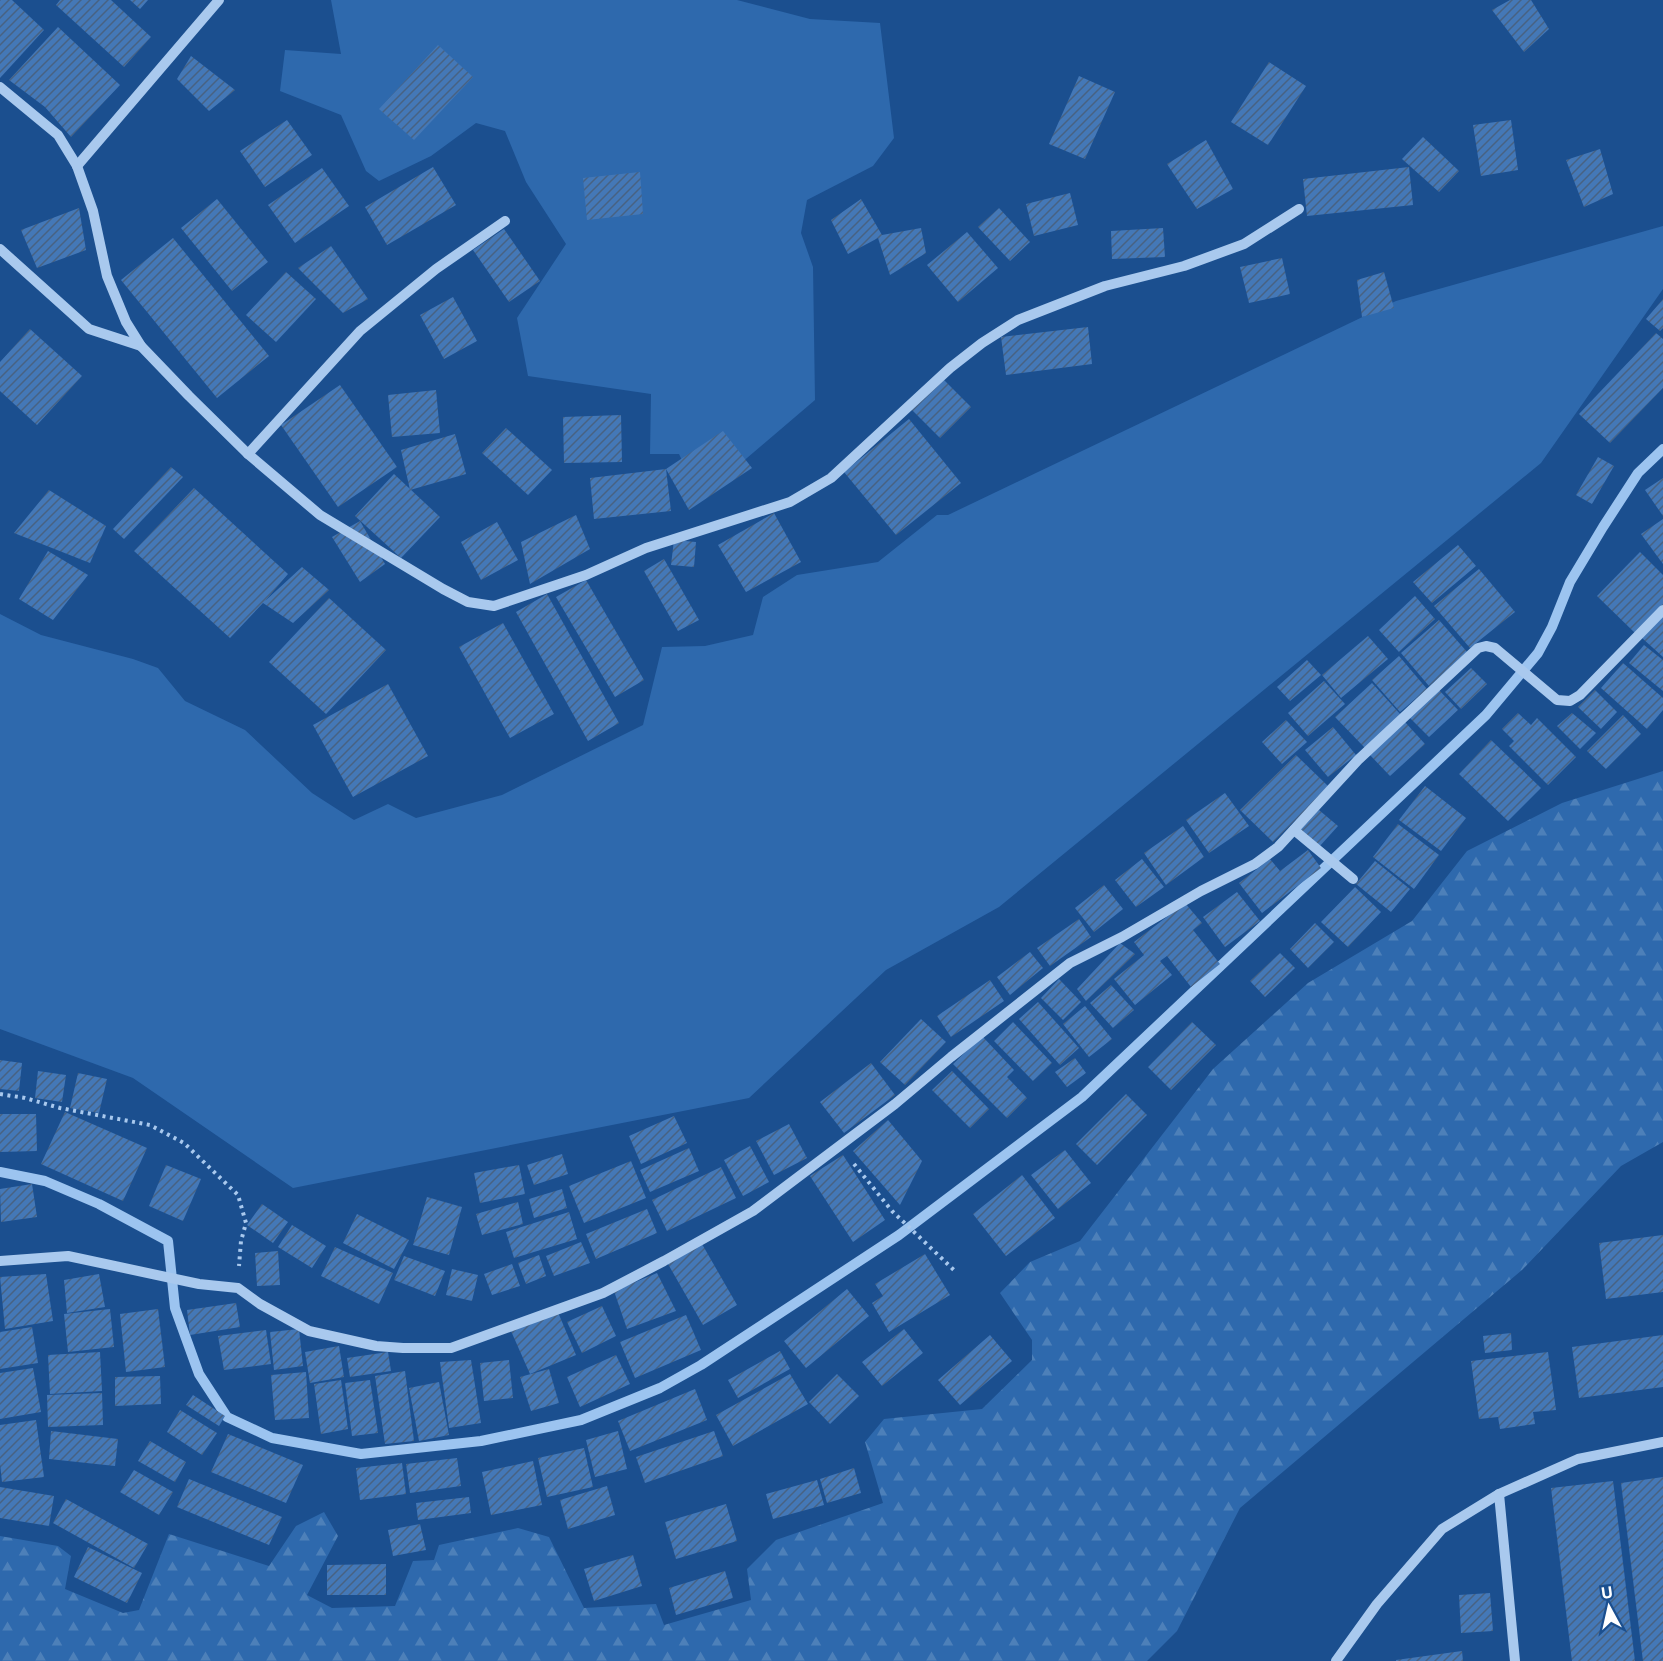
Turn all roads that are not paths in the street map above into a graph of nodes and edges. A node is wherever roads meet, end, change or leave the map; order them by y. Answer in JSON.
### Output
{"nodes":[{"id":1,"x":219,"y":0,"type":"edge"},
{"id":2,"x":0,"y":87,"type":"edge"},
{"id":3,"x":77,"y":166,"type":"junction"},
{"id":4,"x":1299,"y":209,"type":"dead end"},
{"id":5,"x":505,"y":221,"type":"dead end"},
{"id":6,"x":0,"y":249,"type":"edge"},
{"id":7,"x":141,"y":346,"type":"junction"},
{"id":8,"x":248,"y":454,"type":"junction"},
{"id":9,"x":1663,"y":610,"type":"edge"},
{"id":10,"x":1294,"y":830,"type":"junction"},
{"id":11,"x":1350,"y":876,"type":"dead end"},
{"id":12,"x":0,"y":1261,"type":"edge"},
{"id":13,"x":1663,"y":1442,"type":"edge"},
{"id":14,"x":1499,"y":1494,"type":"junction"},
{"id":15,"x":1336,"y":1661,"type":"edge"},
{"id":16,"x":1515,"y":1661,"type":"edge"}],
"edges":[{"from":1,"to":3,"type":"street"},
{"from":2,"to":3,"type":"street"},
{"from":3,"to":7,"type":"street"},
{"from":4,"to":8,"type":"street"},
{"from":5,"to":8,"type":"street"},
{"from":6,"to":7,"type":"street"},
{"from":7,"to":8,"type":"street"},
{"from":9,"to":10,"type":"street"},
{"from":10,"to":11,"type":"street"},
{"from":10,"to":12,"type":"street"},
{"from":13,"to":14,"type":"street"},
{"from":14,"to":15,"type":"street"},
{"from":14,"to":16,"type":"street"}]}
